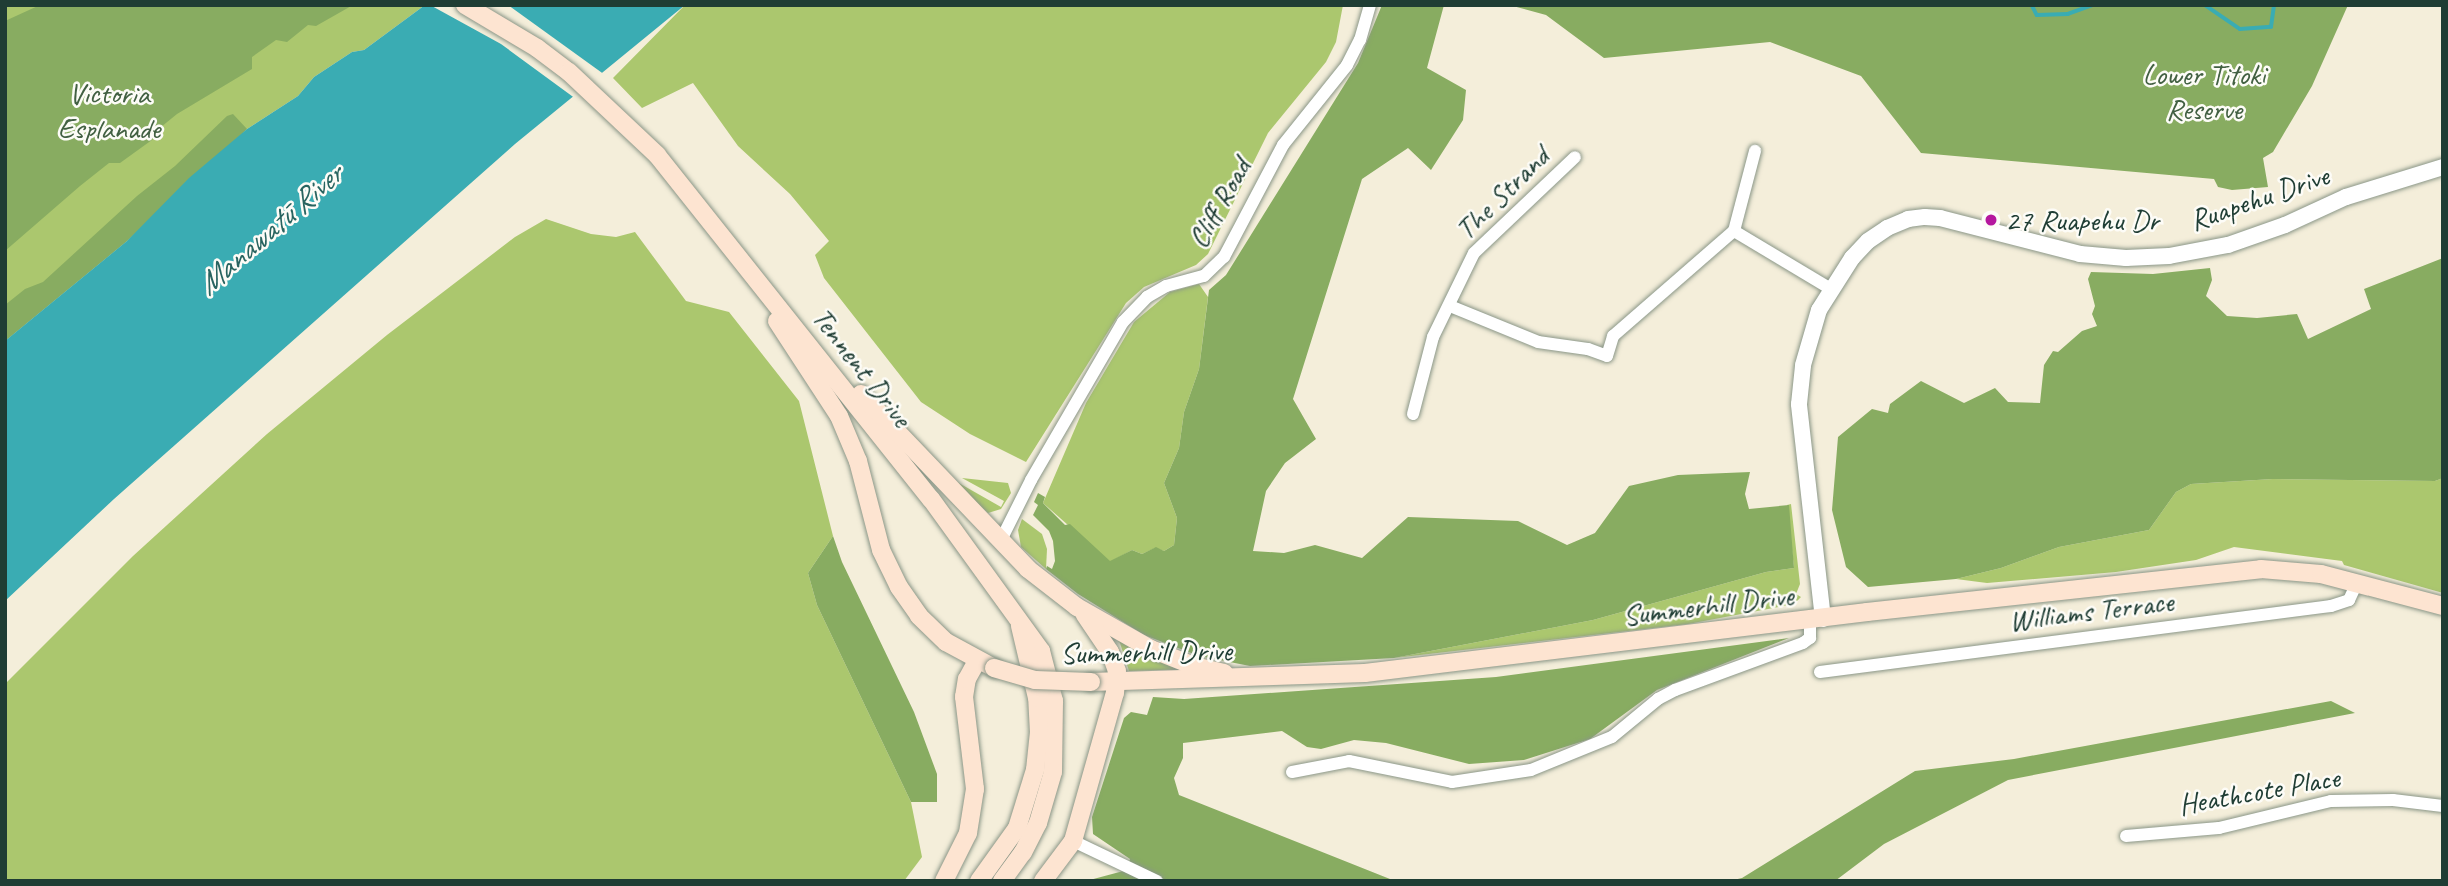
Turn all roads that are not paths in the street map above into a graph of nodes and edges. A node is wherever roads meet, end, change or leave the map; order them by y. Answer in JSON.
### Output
{"nodes":[{"id":1,"x":465,"y":5,"type":"edge"},
{"id":2,"x":1370,"y":5,"type":"edge"},
{"id":3,"x":1755,"y":151,"type":"dead end"},
{"id":4,"x":1575,"y":157,"type":"dead end"},
{"id":5,"x":2443,"y":167,"type":"edge"},
{"id":6,"x":1734,"y":231,"type":"junction"},
{"id":7,"x":719,"y":233,"type":"junction"},
{"id":8,"x":1831,"y":289,"type":"junction"},
{"id":9,"x":1450,"y":306,"type":"junction"},
{"id":10,"x":782,"y":311,"type":"junction"},
{"id":11,"x":1413,"y":414,"type":"dead end"},
{"id":12,"x":1001,"y":540,"type":"junction"},
{"id":13,"x":2357,"y":583,"type":"junction"},
{"id":14,"x":2443,"y":606,"type":"edge"},
{"id":15,"x":1077,"y":607,"type":"junction"},
{"id":16,"x":1019,"y":620,"type":"junction"},
{"id":17,"x":1816,"y":620,"type":"junction"},
{"id":18,"x":985,"y":665,"type":"junction"},
{"id":19,"x":1820,"y":672,"type":"dead end"},
{"id":20,"x":1262,"y":678,"type":"junction"},
{"id":21,"x":1116,"y":681,"type":"junction"},
{"id":22,"x":1292,"y":772,"type":"dead end"},
{"id":23,"x":2443,"y":806,"type":"edge"},
{"id":24,"x":2126,"y":836,"type":"dead end"},
{"id":25,"x":1073,"y":841,"type":"junction"},
{"id":26,"x":944,"y":881,"type":"edge"},
{"id":27,"x":979,"y":881,"type":"edge"},
{"id":28,"x":1002,"y":881,"type":"edge"},
{"id":29,"x":1043,"y":881,"type":"edge"},
{"id":30,"x":1157,"y":881,"type":"edge"}],
"edges":[{"from":1,"to":7,"type":"main road","name":"Tennent Drive"},
{"from":2,"to":12,"type":"street","name":"Cliff Road"},
{"from":3,"to":6,"type":"street"},
{"from":4,"to":9,"type":"street","name":"The Strand"},
{"from":5,"to":8,"type":"street","name":"Ruapehu Drive"},
{"from":6,"to":8,"type":"street"},
{"from":6,"to":9,"type":"street"},
{"from":7,"to":10,"type":"main road","name":"Tennent Drive"},
{"from":7,"to":18,"type":"main road","name":"Summerhill Drive"},
{"from":8,"to":17,"type":"street","name":"Ruapehu Drive"},
{"from":9,"to":11,"type":"street","name":"The Strand"},
{"from":10,"to":12,"type":"main road"},
{"from":10,"to":16,"type":"main road","name":"Tennent Drive"},
{"from":12,"to":15,"type":"main road"},
{"from":13,"to":14,"type":"main road","name":"Summerhill Drive"},
{"from":13,"to":17,"type":"main road","name":"Summerhill Drive"},
{"from":13,"to":19,"type":"street","name":"Williams Terrace"},
{"from":15,"to":20,"type":"main road"},
{"from":15,"to":21,"type":"main road"},
{"from":16,"to":27,"type":"main road","name":"Tennent Drive"},
{"from":16,"to":28,"type":"main road","name":"Tennent Drive"},
{"from":17,"to":20,"type":"main road","name":"Summerhill Drive"},
{"from":17,"to":22,"type":"street"},
{"from":18,"to":21,"type":"main road","name":"Summerhill Drive","bridge":true},
{"from":18,"to":26,"type":"main road"},
{"from":20,"to":21,"type":"main road","name":"Summerhill Drive"},
{"from":21,"to":25,"type":"main road"},
{"from":23,"to":24,"type":"street","name":"Heathcote Place"},
{"from":25,"to":29,"type":"main road"},
{"from":25,"to":30,"type":"street"}]}
